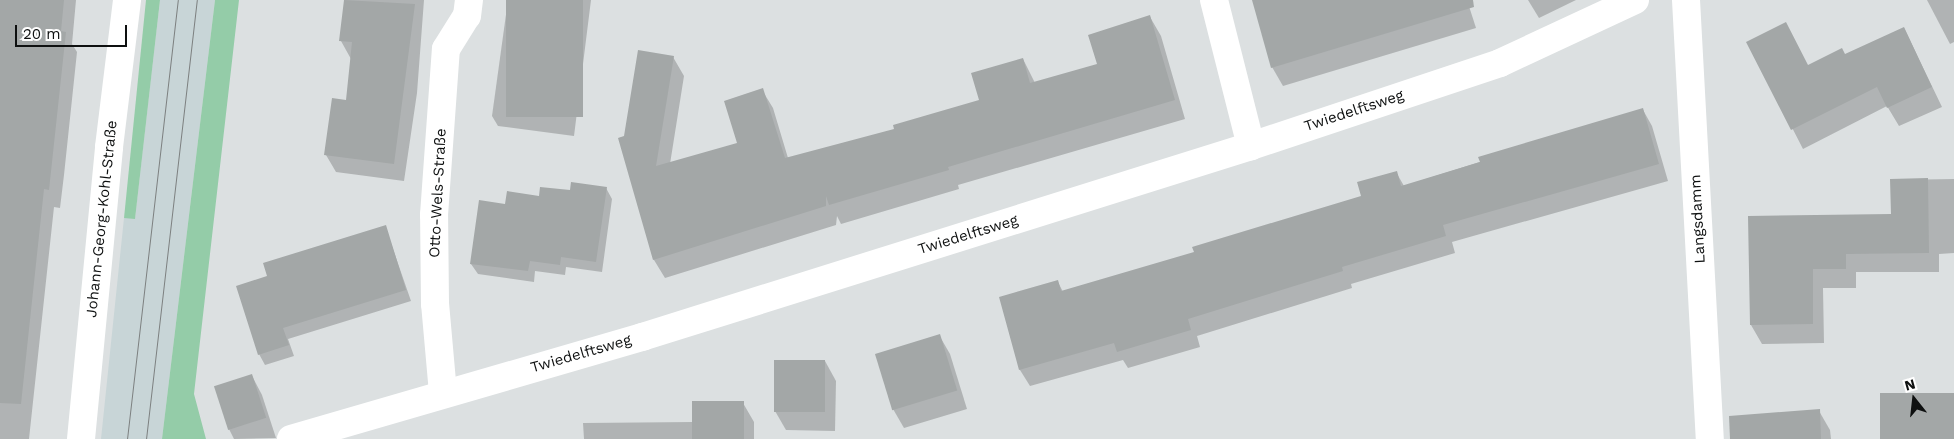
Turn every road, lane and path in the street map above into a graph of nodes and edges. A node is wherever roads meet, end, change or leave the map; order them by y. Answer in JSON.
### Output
{"nodes":[{"id":1,"x":127,"y":0,"type":"edge"},
{"id":2,"x":470,"y":0,"type":"edge"},
{"id":3,"x":1214,"y":0,"type":"edge"},
{"id":4,"x":1635,"y":0,"type":"edge"},
{"id":5,"x":1686,"y":0,"type":"edge"},
{"id":6,"x":1251,"y":146,"type":"junction"},
{"id":7,"x":443,"y":393,"type":"junction"},
{"id":8,"x":307,"y":436,"type":"edge"},
{"id":9,"x":81,"y":439,"type":"edge"},
{"id":10,"x":1710,"y":439,"type":"edge"}],
"edges":[{"from":1,"to":9,"type":"street","name":"Johann-Georg-Kohl-Straße"},
{"from":2,"to":7,"type":"street","name":"Otto-Wels-Straße"},
{"from":3,"to":6,"type":"street"},
{"from":4,"to":6,"type":"street","name":"Twiedelftsweg"},
{"from":5,"to":10,"type":"street","name":"Langsdamm"},
{"from":6,"to":7,"type":"street","name":"Twiedelftsweg"},
{"from":7,"to":8,"type":"street","name":"Twiedelftsweg"}]}
